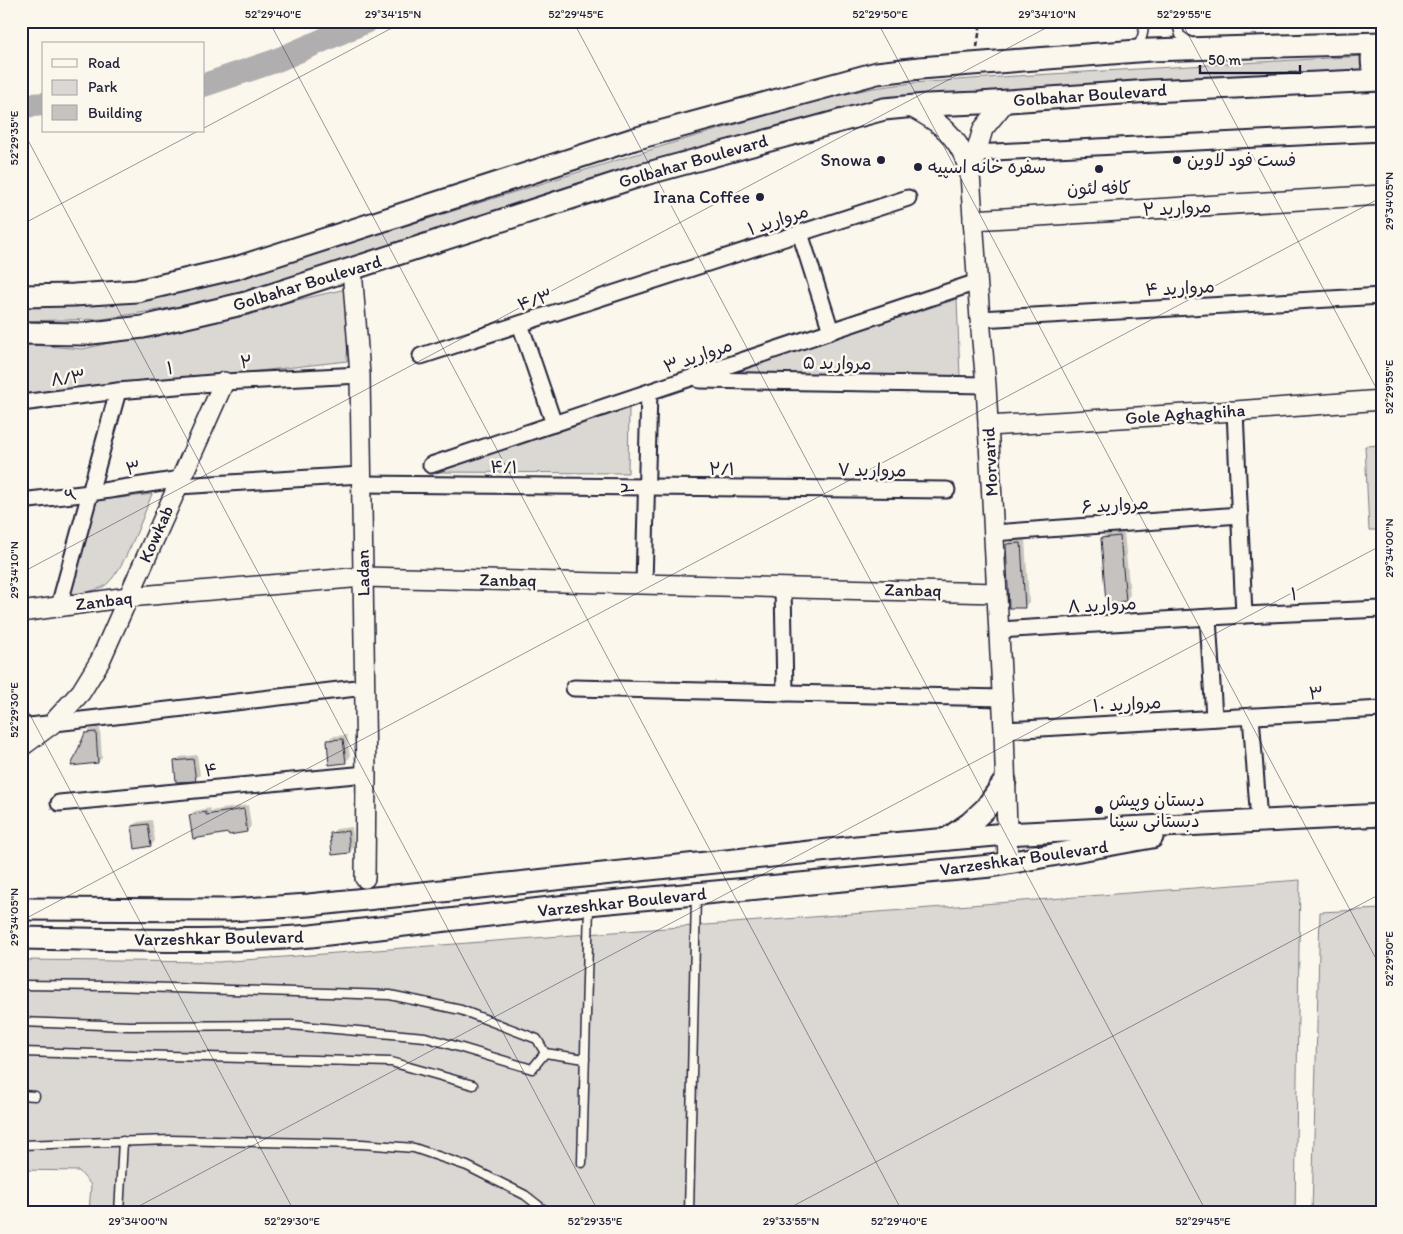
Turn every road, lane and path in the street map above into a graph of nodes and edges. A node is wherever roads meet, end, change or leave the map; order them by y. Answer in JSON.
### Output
{"nodes":[{"id":1,"x":999,"y":21,"type":"edge"},
{"id":2,"x":1144,"y":21,"type":"edge"},
{"id":3,"x":1176,"y":21,"type":"edge"},
{"id":4,"x":980,"y":23,"type":"edge"},
{"id":5,"x":1382,"y":44,"type":"edge"},
{"id":6,"x":1199,"y":48,"type":"junction"},
{"id":7,"x":1130,"y":51,"type":"junction"},
{"id":8,"x":975,"y":63,"type":"junction"},
{"id":9,"x":1382,"y":78,"type":"edge"},
{"id":10,"x":1006,"y":101,"type":"junction"},
{"id":11,"x":909,"y":106,"type":"junction"},
{"id":12,"x":1382,"y":133,"type":"edge"},
{"id":13,"x":975,"y":153,"type":"junction"},
{"id":14,"x":970,"y":174,"type":"junction"},
{"id":15,"x":1382,"y":195,"type":"edge"},
{"id":16,"x":908,"y":198,"type":"dead end"},
{"id":17,"x":973,"y":220,"type":"junction"},
{"id":18,"x":800,"y":233,"type":"junction"},
{"id":19,"x":352,"y":269,"type":"junction"},
{"id":20,"x":660,"y":279,"type":"joint"},
{"id":21,"x":977,"y":282,"type":"junction"},
{"id":22,"x":21,"y":296,"type":"edge"},
{"id":23,"x":1382,"y":296,"type":"edge"},
{"id":24,"x":980,"y":319,"type":"junction"},
{"id":25,"x":520,"y":324,"type":"junction"},
{"id":26,"x":831,"y":332,"type":"junction"},
{"id":27,"x":21,"y":333,"type":"edge"},
{"id":28,"x":421,"y":356,"type":"dead end"},
{"id":29,"x":360,"y":375,"type":"junction"},
{"id":30,"x":688,"y":379,"type":"junction"},
{"id":31,"x":224,"y":382,"type":"junction"},
{"id":32,"x":986,"y":385,"type":"junction"},
{"id":33,"x":118,"y":391,"type":"junction"},
{"id":34,"x":649,"y":392,"type":"junction"},
{"id":35,"x":1382,"y":400,"type":"edge"},
{"id":36,"x":21,"y":402,"type":"edge"},
{"id":37,"x":1236,"y":411,"type":"junction"},
{"id":38,"x":554,"y":424,"type":"junction"},
{"id":39,"x":988,"y":426,"type":"junction"},
{"id":40,"x":431,"y":465,"type":"dead end"},
{"id":41,"x":361,"y":480,"type":"junction"},
{"id":42,"x":180,"y":482,"type":"junction"},
{"id":43,"x":647,"y":487,"type":"junction"},
{"id":44,"x":797,"y":488,"type":"joint"},
{"id":45,"x":947,"y":490,"type":"dead end"},
{"id":46,"x":90,"y":493,"type":"junction"},
{"id":47,"x":21,"y":501,"type":"edge"},
{"id":48,"x":1240,"y":515,"type":"junction"},
{"id":49,"x":994,"y":533,"type":"junction"},
{"id":50,"x":363,"y":577,"type":"junction"},
{"id":51,"x":644,"y":584,"type":"junction"},
{"id":52,"x":783,"y":587,"type":"junction"},
{"id":53,"x":997,"y":592,"type":"junction"},
{"id":54,"x":128,"y":597,"type":"junction"},
{"id":55,"x":59,"y":606,"type":"junction"},
{"id":56,"x":1382,"y":609,"type":"edge"},
{"id":57,"x":21,"y":612,"type":"edge"},
{"id":58,"x":1244,"y":615,"type":"junction"},
{"id":59,"x":1208,"y":618,"type":"junction"},
{"id":60,"x":999,"y":630,"type":"junction"},
{"id":61,"x":365,"y":687,"type":"junction"},
{"id":62,"x":574,"y":688,"type":"dead end"},
{"id":63,"x":785,"y":692,"type":"junction"},
{"id":64,"x":1002,"y":698,"type":"junction"},
{"id":65,"x":1382,"y":709,"type":"edge"},
{"id":66,"x":1251,"y":716,"type":"junction"},
{"id":67,"x":1214,"y":718,"type":"junction"},
{"id":68,"x":52,"y":724,"type":"junction"},
{"id":69,"x":21,"y":727,"type":"edge"},
{"id":70,"x":1004,"y":730,"type":"junction"},
{"id":71,"x":21,"y":747,"type":"edge"},
{"id":72,"x":366,"y":774,"type":"junction"},
{"id":73,"x":1005,"y":780,"type":"junction"},
{"id":74,"x":59,"y":803,"type":"dead end"},
{"id":75,"x":1382,"y":815,"type":"edge"},
{"id":76,"x":1258,"y":821,"type":"junction"},
{"id":77,"x":1218,"y":823,"type":"junction"},
{"id":78,"x":1007,"y":834,"type":"junction"},
{"id":79,"x":946,"y":839,"type":"junction"},
{"id":80,"x":1008,"y":863,"type":"junction"},
{"id":81,"x":365,"y":878,"type":"dead end"},
{"id":82,"x":696,"y":894,"type":"junction"},
{"id":83,"x":589,"y":904,"type":"junction"},
{"id":84,"x":21,"y":909,"type":"edge"},
{"id":85,"x":21,"y":938,"type":"edge"},
{"id":86,"x":21,"y":985,"type":"edge"},
{"id":87,"x":21,"y":1022,"type":"edge"},
{"id":88,"x":21,"y":1052,"type":"edge"},
{"id":89,"x":545,"y":1053,"type":"junction"},
{"id":90,"x":585,"y":1059,"type":"junction"},
{"id":91,"x":473,"y":1085,"type":"dead end"},
{"id":92,"x":21,"y":1095,"type":"edge"},
{"id":93,"x":35,"y":1096,"type":"dead end"},
{"id":94,"x":123,"y":1141,"type":"junction"},
{"id":95,"x":21,"y":1145,"type":"edge"},
{"id":96,"x":582,"y":1163,"type":"dead end"},
{"id":97,"x":119,"y":1213,"type":"edge"},
{"id":98,"x":548,"y":1213,"type":"edge"},
{"id":99,"x":689,"y":1213,"type":"edge"}],
"edges":[{"from":1,"to":4,"type":"path"},
{"from":2,"to":7,"type":"lane"},
{"from":3,"to":6,"type":"lane"},
{"from":4,"to":8,"type":"path"},
{"from":5,"to":6,"type":"main road","name":"Golbahar Boulevard"},
{"from":5,"to":9,"type":"main road"},
{"from":6,"to":7,"type":"main road","name":"Golbahar Boulevard"},
{"from":7,"to":8,"type":"main road","name":"Golbahar Boulevard"},
{"from":8,"to":22,"type":"main road","name":"Golbahar Boulevard"},
{"from":9,"to":10,"type":"main road","name":"Golbahar Boulevard"},
{"from":10,"to":11,"type":"main road","name":"Golbahar Boulevard"},
{"from":10,"to":13,"type":"street","name":"Morvarid"},
{"from":11,"to":14,"type":"street"},
{"from":11,"to":19,"type":"main road","name":"Golbahar Boulevard"},
{"from":12,"to":13,"type":"street"},
{"from":13,"to":14,"type":"street","name":"Morvarid"},
{"from":14,"to":17,"type":"street","name":"Morvarid"},
{"from":15,"to":17,"type":"street","name":"مروارید ۲"},
{"from":16,"to":18,"type":"street","name":"مروارید ۱"},
{"from":17,"to":21,"type":"street","name":"Morvarid"},
{"from":18,"to":20,"type":"street","name":"مروارید ۱"},
{"from":18,"to":26,"type":"street"},
{"from":19,"to":27,"type":"main road","name":"Golbahar Boulevard"},
{"from":19,"to":29,"type":"street","name":"Ladan"},
{"from":20,"to":25,"type":"street","name":"۴/۳"},
{"from":21,"to":24,"type":"street","name":"Morvarid"},
{"from":21,"to":26,"type":"street","name":"مروارید ۳"},
{"from":23,"to":24,"type":"street","name":"مروارید ۴"},
{"from":24,"to":32,"type":"street","name":"Morvarid"},
{"from":25,"to":28,"type":"street","name":"۴/۳"},
{"from":25,"to":38,"type":"street"},
{"from":26,"to":30,"type":"street","name":"مروارید ۳"},
{"from":29,"to":31,"type":"street","name":"۲"},
{"from":29,"to":41,"type":"street","name":"Ladan"},
{"from":30,"to":32,"type":"street","name":"مروارید ۵"},
{"from":30,"to":34,"type":"street","name":"مروارید ۳"},
{"from":31,"to":33,"type":"street","name":"۱"},
{"from":31,"to":42,"type":"street","name":"Kowkab"},
{"from":32,"to":39,"type":"street","name":"Morvarid"},
{"from":33,"to":36,"type":"street","name":"۸/۳"},
{"from":33,"to":46,"type":"street","name":"۶"},
{"from":34,"to":38,"type":"street","name":"مروارید ۳"},
{"from":34,"to":43,"type":"street","name":"۲"},
{"from":35,"to":37,"type":"street","name":"Gole Aghaghiha"},
{"from":37,"to":39,"type":"street","name":"Gole Aghaghiha"},
{"from":37,"to":48,"type":"street"},
{"from":38,"to":40,"type":"street","name":"مروارید ۳"},
{"from":39,"to":49,"type":"street","name":"Morvarid"},
{"from":41,"to":42,"type":"street"},
{"from":41,"to":43,"type":"street","name":"۴/۱"},
{"from":41,"to":50,"type":"street","name":"Ladan"},
{"from":42,"to":46,"type":"street","name":"۳"},
{"from":42,"to":54,"type":"street","name":"Kowkab"},
{"from":43,"to":44,"type":"street","name":"۲/۱"},
{"from":43,"to":51,"type":"street","name":"۲"},
{"from":44,"to":45,"type":"street","name":"مروارید ۷"},
{"from":46,"to":47,"type":"street","name":"۳"},
{"from":46,"to":55,"type":"street","name":"۶"},
{"from":48,"to":49,"type":"street","name":"مروارید ۶"},
{"from":48,"to":58,"type":"street"},
{"from":49,"to":53,"type":"street","name":"Morvarid"},
{"from":50,"to":51,"type":"street","name":"Zanbaq"},
{"from":50,"to":54,"type":"street","name":"Zanbaq"},
{"from":50,"to":61,"type":"street","name":"Ladan"},
{"from":51,"to":52,"type":"street","name":"Zanbaq"},
{"from":52,"to":53,"type":"street","name":"Zanbaq"},
{"from":52,"to":63,"type":"street"},
{"from":53,"to":60,"type":"street","name":"Morvarid"},
{"from":54,"to":55,"type":"street","name":"Zanbaq"},
{"from":54,"to":68,"type":"street","name":"Kowkab"},
{"from":55,"to":57,"type":"street","name":"Zanbaq"},
{"from":56,"to":58,"type":"street","name":"۱"},
{"from":58,"to":59,"type":"street","name":"۱"},
{"from":59,"to":60,"type":"street","name":"مروارید ۸"},
{"from":59,"to":67,"type":"street"},
{"from":60,"to":64,"type":"street","name":"Morvarid"},
{"from":61,"to":68,"type":"street"},
{"from":61,"to":72,"type":"street","name":"Ladan"},
{"from":62,"to":63,"type":"street"},
{"from":63,"to":64,"type":"street"},
{"from":64,"to":70,"type":"street","name":"Morvarid"},
{"from":65,"to":66,"type":"street","name":"۳"},
{"from":66,"to":67,"type":"street","name":"مروارید ۱۰"},
{"from":66,"to":76,"type":"street"},
{"from":67,"to":70,"type":"street","name":"مروارید ۱۰"},
{"from":68,"to":69,"type":"street"},
{"from":68,"to":71,"type":"street","name":"Kowkab"},
{"from":70,"to":73,"type":"street","name":"Morvarid"},
{"from":72,"to":74,"type":"street","name":"۴"},
{"from":72,"to":81,"type":"street","name":"Ladan"},
{"from":73,"to":78,"type":"street","name":"Morvarid"},
{"from":73,"to":79,"type":"main road"},
{"from":75,"to":76,"type":"main road","name":"Varzeshkar Boulevard"},
{"from":76,"to":77,"type":"main road","name":"Varzeshkar Boulevard"},
{"from":77,"to":78,"type":"main road","name":"Varzeshkar Boulevard"},
{"from":77,"to":80,"type":"main road","name":"Varzeshkar Boulevard"},
{"from":78,"to":79,"type":"main road","name":"Varzeshkar Boulevard"},
{"from":78,"to":80,"type":"street","name":"Morvarid"},
{"from":79,"to":84,"type":"main road","name":"Varzeshkar Boulevard"},
{"from":80,"to":82,"type":"main road","name":"Varzeshkar Boulevard"},
{"from":82,"to":83,"type":"main road","name":"Varzeshkar Boulevard"},
{"from":82,"to":99,"type":"lane"},
{"from":83,"to":85,"type":"main road","name":"Varzeshkar Boulevard"},
{"from":83,"to":90,"type":"lane"},
{"from":86,"to":89,"type":"lane"},
{"from":87,"to":89,"type":"lane"},
{"from":88,"to":91,"type":"lane"},
{"from":89,"to":90,"type":"lane"},
{"from":90,"to":96,"type":"lane"},
{"from":92,"to":93,"type":"lane"},
{"from":94,"to":95,"type":"lane"},
{"from":94,"to":97,"type":"lane"},
{"from":94,"to":98,"type":"lane"}]}
